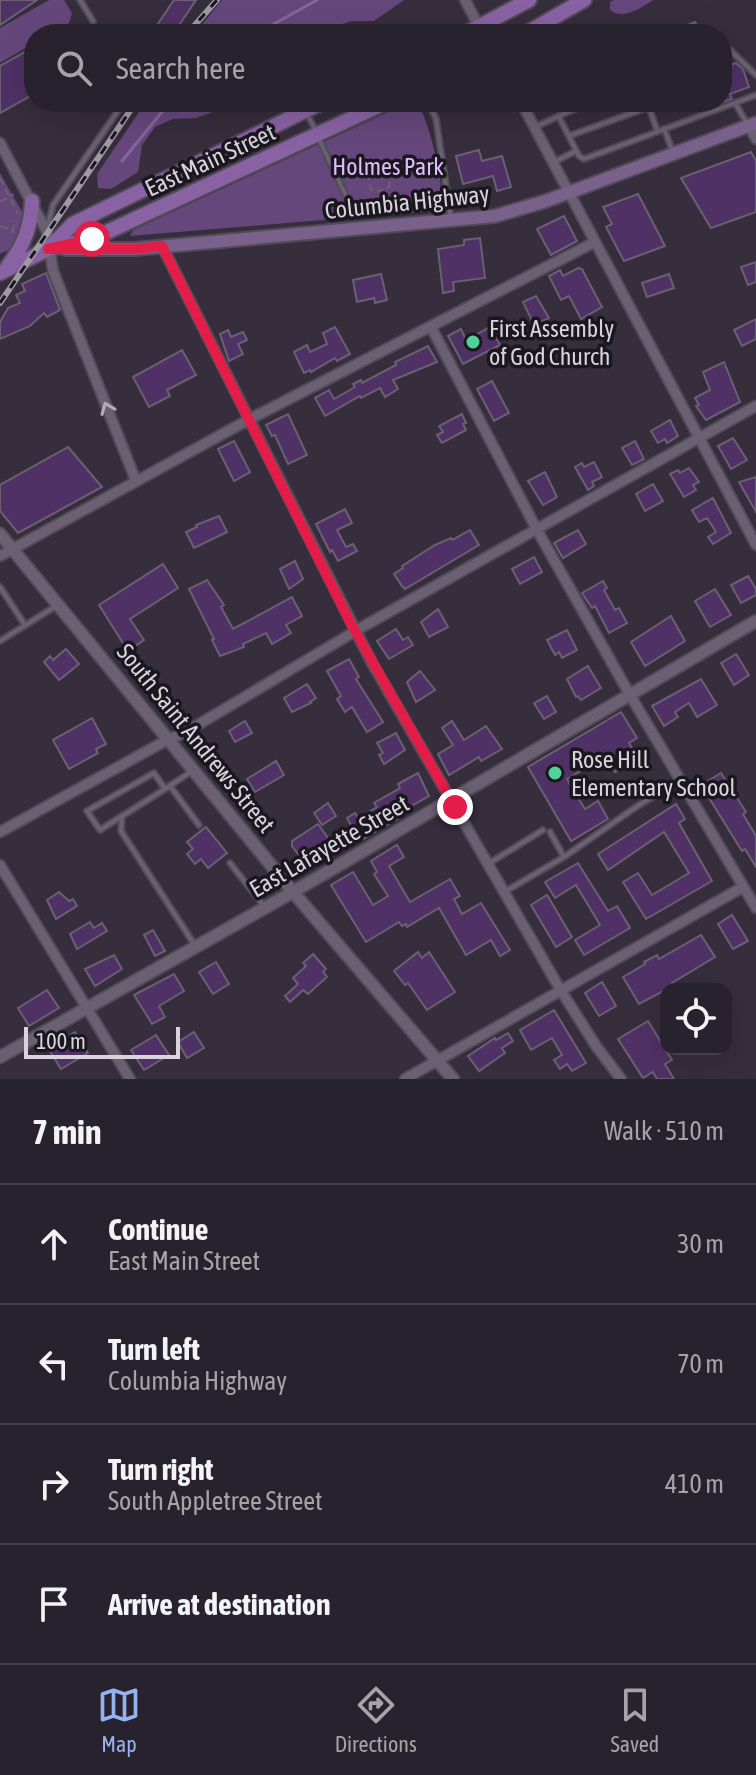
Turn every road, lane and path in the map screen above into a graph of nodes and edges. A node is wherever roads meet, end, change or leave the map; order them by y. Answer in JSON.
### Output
{"nodes":[{"id":1,"x":80,"y":0,"type":"edge"},
{"id":2,"x":465,"y":0,"type":"edge"},
{"id":3,"x":529,"y":0,"type":"edge"},
{"id":4,"x":584,"y":0,"type":"edge"},
{"id":5,"x":93,"y":21,"type":"dead end"},
{"id":6,"x":478,"y":24,"type":"edge"},
{"id":7,"x":491,"y":24,"type":"edge"},
{"id":8,"x":542,"y":24,"type":"edge"},
{"id":9,"x":732,"y":52,"type":"edge"},
{"id":10,"x":756,"y":75,"type":"edge"},
{"id":11,"x":756,"y":95,"type":"edge"},
{"id":12,"x":735,"y":103,"type":"junction"},
{"id":13,"x":732,"y":104,"type":"edge"},
{"id":14,"x":117,"y":112,"type":"edge"},
{"id":15,"x":301,"y":112,"type":"edge"},
{"id":16,"x":306,"y":112,"type":"edge"},
{"id":17,"x":366,"y":112,"type":"edge"},
{"id":18,"x":433,"y":112,"type":"edge"},
{"id":19,"x":527,"y":112,"type":"edge"},
{"id":20,"x":569,"y":112,"type":"edge"},
{"id":21,"x":628,"y":112,"type":"edge"},
{"id":22,"x":651,"y":112,"type":"edge"},
{"id":23,"x":710,"y":112,"type":"edge"},
{"id":24,"x":559,"y":117,"type":"junction"},
{"id":25,"x":752,"y":124,"type":"edge"},
{"id":26,"x":535,"y":127,"type":"junction"},
{"id":27,"x":664,"y":129,"type":"junction"},
{"id":28,"x":657,"y":131,"type":"junction"},
{"id":29,"x":318,"y":135,"type":"junction"},
{"id":30,"x":569,"y":136,"type":"junction"},
{"id":31,"x":756,"y":139,"type":"edge"},
{"id":32,"x":0,"y":143,"type":"edge"},
{"id":33,"x":576,"y":151,"type":"junction"},
{"id":34,"x":673,"y":154,"type":"junction"},
{"id":35,"x":554,"y":162,"type":"junction"},
{"id":36,"x":0,"y":178,"type":"edge"},
{"id":37,"x":380,"y":191,"type":"junction"},
{"id":38,"x":570,"y":192,"type":"junction"},
{"id":39,"x":14,"y":194,"type":"dead end"},
{"id":40,"x":10,"y":196,"type":"junction"},
{"id":41,"x":32,"y":201,"type":"junction"},
{"id":42,"x":0,"y":202,"type":"edge"},
{"id":43,"x":354,"y":213,"type":"joint"},
{"id":44,"x":451,"y":221,"type":"junction"},
{"id":45,"x":0,"y":226,"type":"edge"},
{"id":46,"x":13,"y":230,"type":"junction"},
{"id":47,"x":47,"y":232,"type":"junction"},
{"id":48,"x":595,"y":242,"type":"junction"},
{"id":49,"x":9,"y":244,"type":"dead end"},
{"id":50,"x":162,"y":246,"type":"junction"},
{"id":51,"x":48,"y":249,"type":"junction"},
{"id":52,"x":2,"y":272,"type":"edge"},
{"id":53,"x":431,"y":327,"type":"junction"},
{"id":54,"x":756,"y":406,"type":"edge"},
{"id":55,"x":248,"y":420,"type":"junction"},
{"id":56,"x":699,"y":440,"type":"junction"},
{"id":57,"x":136,"y":481,"type":"junction"},
{"id":58,"x":537,"y":530,"type":"junction"},
{"id":59,"x":0,"y":534,"type":"edge"},
{"id":60,"x":756,"y":545,"type":"edge"},
{"id":61,"x":13,"y":550,"type":"junction"},
{"id":62,"x":0,"y":556,"type":"edge"},
{"id":63,"x":0,"y":587,"type":"edge"},
{"id":64,"x":58,"y":605,"type":"junction"},
{"id":65,"x":756,"y":621,"type":"edge"},
{"id":66,"x":25,"y":625,"type":"junction"},
{"id":67,"x":355,"y":632,"type":"junction"},
{"id":68,"x":0,"y":641,"type":"edge"},
{"id":69,"x":630,"y":695,"type":"junction"},
{"id":70,"x":169,"y":739,"type":"junction"},
{"id":71,"x":194,"y":770,"type":"junction"},
{"id":72,"x":680,"y":780,"type":"junction"},
{"id":73,"x":167,"y":788,"type":"junction"},
{"id":74,"x":451,"y":800,"type":"junction"},
{"id":75,"x":122,"y":816,"type":"junction"},
{"id":76,"x":199,"y":825,"type":"dead end"},
{"id":77,"x":543,"y":830,"type":"dead end"},
{"id":78,"x":0,"y":832,"type":"edge"},
{"id":79,"x":550,"y":832,"type":"dead end"},
{"id":80,"x":564,"y":857,"type":"junction"},
{"id":81,"x":230,"y":863,"type":"dead end"},
{"id":82,"x":488,"y":864,"type":"junction"},
{"id":83,"x":0,"y":865,"type":"edge"},
{"id":84,"x":743,"y":887,"type":"junction"},
{"id":85,"x":293,"y":892,"type":"junction"},
{"id":86,"x":504,"y":892,"type":"junction"},
{"id":87,"x":265,"y":908,"type":"junction"},
{"id":88,"x":756,"y":908,"type":"edge"},
{"id":89,"x":196,"y":947,"type":"junction"},
{"id":90,"x":560,"y":989,"type":"junction"},
{"id":91,"x":87,"y":1008,"type":"junction"},
{"id":92,"x":0,"y":1057,"type":"edge"},
{"id":93,"x":437,"y":1061,"type":"junction"},
{"id":94,"x":130,"y":1079,"type":"edge"},
{"id":95,"x":405,"y":1079,"type":"edge"},
{"id":96,"x":453,"y":1079,"type":"edge"},
{"id":97,"x":621,"y":1079,"type":"edge"}],
"edges":[{"from":1,"to":5,"type":"lane"},
{"from":2,"to":6,"type":"street"},
{"from":3,"to":7,"type":"main road"},
{"from":4,"to":8,"type":"main road"},
{"from":9,"to":10,"type":"lane"},
{"from":11,"to":12,"type":"lane"},
{"from":12,"to":13,"type":"lane"},
{"from":12,"to":25,"type":"lane"},
{"from":14,"to":47,"type":"lane"},
{"from":15,"to":51,"type":"main road","name":"East Main Street"},
{"from":16,"to":29,"type":"lane"},
{"from":17,"to":29,"type":"main road","name":"East Main Street"},
{"from":18,"to":44,"type":"lane"},
{"from":19,"to":26,"type":"street"},
{"from":20,"to":24,"type":"lane"},
{"from":21,"to":30,"type":"lane"},
{"from":22,"to":28,"type":"lane"},
{"from":23,"to":27,"type":"lane"},
{"from":24,"to":26,"type":"lane"},
{"from":24,"to":30,"type":"lane"},
{"from":25,"to":31,"type":"street"},
{"from":25,"to":34,"type":"main road","name":"Columbia Highway"},
{"from":26,"to":35,"type":"street"},
{"from":27,"to":28,"type":"lane"},
{"from":27,"to":34,"type":"lane"},
{"from":28,"to":33,"type":"lane"},
{"from":29,"to":43,"type":"lane"},
{"from":29,"to":51,"type":"main road","name":"East Main Street"},
{"from":30,"to":33,"type":"lane"},
{"from":32,"to":41,"type":"street"},
{"from":33,"to":35,"type":"lane"},
{"from":34,"to":38,"type":"main road","name":"Columbia Highway"},
{"from":35,"to":38,"type":"street"},
{"from":36,"to":40,"type":"path"},
{"from":37,"to":37,"type":"path"},
{"from":37,"to":43,"type":"path"},
{"from":38,"to":44,"type":"main road","name":"Columbia Highway"},
{"from":38,"to":48,"type":"street"},
{"from":39,"to":40,"type":"path"},
{"from":40,"to":42,"type":"path"},
{"from":40,"to":46,"type":"path"},
{"from":41,"to":47,"type":"street"},
{"from":41,"to":52,"type":"main road"},
{"from":44,"to":50,"type":"main road","name":"Columbia Highway"},
{"from":45,"to":46,"type":"path"},
{"from":46,"to":49,"type":"path"},
{"from":47,"to":51,"type":"street"},
{"from":48,"to":53,"type":"street"},
{"from":48,"to":56,"type":"street"},
{"from":50,"to":51,"type":"main road","name":"Columbia Highway"},
{"from":50,"to":55,"type":"street"},
{"from":51,"to":52,"type":"main road","name":"East Main Street"},
{"from":57,"to":51,"type":"street","one_way":true},
{"from":53,"to":55,"type":"street"},
{"from":53,"to":58,"type":"street"},
{"from":54,"to":56,"type":"street"},
{"from":55,"to":57,"type":"street"},
{"from":55,"to":67,"type":"street"},
{"from":56,"to":58,"type":"street"},
{"from":56,"to":60,"type":"street"},
{"from":57,"to":61,"type":"street"},
{"from":58,"to":67,"type":"street"},
{"from":58,"to":69,"type":"street"},
{"from":59,"to":61,"type":"street","name":"South Saint Andrews Street"},
{"from":61,"to":62,"type":"street"},
{"from":61,"to":64,"type":"street","name":"South Saint Andrews Street"},
{"from":63,"to":66,"type":"lane"},
{"from":64,"to":66,"type":"lane"},
{"from":64,"to":70,"type":"street","name":"South Saint Andrews Street"},
{"from":65,"to":69,"type":"street","name":"East Lafayette Street"},
{"from":66,"to":68,"type":"lane"},
{"from":67,"to":70,"type":"street"},
{"from":67,"to":74,"type":"street"},
{"from":69,"to":72,"type":"street"},
{"from":69,"to":74,"type":"street","name":"East Lafayette Street"},
{"from":70,"to":71,"type":"street","name":"South Saint Andrews Street"},
{"from":70,"to":78,"type":"street"},
{"from":71,"to":73,"type":"lane"},
{"from":71,"to":85,"type":"street","name":"South Saint Andrews Street"},
{"from":72,"to":80,"type":"lane"},
{"from":72,"to":84,"type":"street"},
{"from":73,"to":75,"type":"lane"},
{"from":73,"to":75,"type":"lane"},
{"from":73,"to":76,"type":"lane"},
{"from":74,"to":82,"type":"street"},
{"from":74,"to":85,"type":"street","name":"East Lafayette Street"},
{"from":75,"to":89,"type":"lane"},
{"from":77,"to":82,"type":"lane"},
{"from":79,"to":80,"type":"lane"},
{"from":80,"to":86,"type":"lane"},
{"from":81,"to":87,"type":"lane"},
{"from":82,"to":86,"type":"street"},
{"from":83,"to":91,"type":"street"},
{"from":84,"to":88,"type":"street"},
{"from":84,"to":90,"type":"street"},
{"from":85,"to":87,"type":"street","name":"East Lafayette Street"},
{"from":85,"to":93,"type":"street","name":"South Saint Andrews Street"},
{"from":86,"to":90,"type":"street"},
{"from":87,"to":89,"type":"street","name":"East Lafayette Street"},
{"from":89,"to":91,"type":"street","name":"East Lafayette Street"},
{"from":90,"to":93,"type":"street"},
{"from":90,"to":97,"type":"street"},
{"from":91,"to":92,"type":"street","name":"East Lafayette Street"},
{"from":91,"to":94,"type":"street"},
{"from":93,"to":95,"type":"street"},
{"from":93,"to":96,"type":"street","name":"South Saint Andrews Street"}]}
